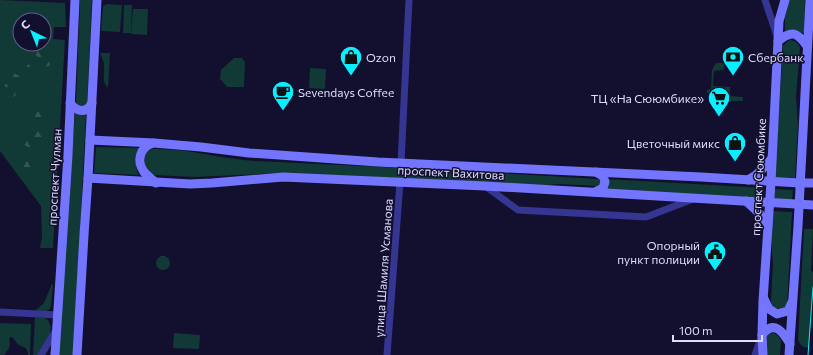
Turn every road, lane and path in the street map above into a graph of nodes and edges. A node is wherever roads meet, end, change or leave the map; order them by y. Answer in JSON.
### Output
{"nodes":[{"id":1,"x":75,"y":0,"type":"edge"},
{"id":2,"x":97,"y":0,"type":"edge"},
{"id":3,"x":409,"y":0,"type":"edge"},
{"id":4,"x":765,"y":0,"type":"edge"},
{"id":5,"x":784,"y":0,"type":"edge"},
{"id":6,"x":810,"y":0,"type":"edge"},
{"id":7,"x":778,"y":39,"type":"junction"},
{"id":8,"x":807,"y":46,"type":"junction"},
{"id":9,"x":70,"y":102,"type":"junction"},
{"id":10,"x":92,"y":103,"type":"junction"},
{"id":11,"x":90,"y":140,"type":"junction"},
{"id":12,"x":154,"y":143,"type":"junction"},
{"id":13,"x":772,"y":158,"type":"junction"},
{"id":14,"x":802,"y":159,"type":"junction"},
{"id":15,"x":401,"y":163,"type":"junction"},
{"id":16,"x":596,"y":172,"type":"junction"},
{"id":17,"x":88,"y":178,"type":"junction"},
{"id":18,"x":747,"y":180,"type":"junction"},
{"id":19,"x":400,"y":182,"type":"junction"},
{"id":20,"x":771,"y":182,"type":"junction"},
{"id":21,"x":813,"y":182,"type":"edge"},
{"id":22,"x":156,"y":183,"type":"junction"},
{"id":23,"x":800,"y":183,"type":"junction"},
{"id":24,"x":485,"y":186,"type":"junction"},
{"id":25,"x":595,"y":192,"type":"junction"},
{"id":26,"x":695,"y":198,"type":"junction"},
{"id":27,"x":746,"y":201,"type":"junction"},
{"id":28,"x":770,"y":202,"type":"junction"},
{"id":29,"x":799,"y":204,"type":"junction"},
{"id":30,"x":812,"y":205,"type":"edge"},
{"id":31,"x":768,"y":224,"type":"junction"},
{"id":32,"x":798,"y":226,"type":"junction"},
{"id":33,"x":764,"y":298,"type":"junction"},
{"id":34,"x":793,"y":299,"type":"junction"},
{"id":35,"x":0,"y":312,"type":"edge"},
{"id":36,"x":57,"y":315,"type":"junction"},
{"id":37,"x":56,"y":330,"type":"junction"},
{"id":38,"x":762,"y":336,"type":"junction"},
{"id":39,"x":790,"y":344,"type":"junction"},
{"id":40,"x":41,"y":355,"type":"edge"},
{"id":41,"x":55,"y":355,"type":"edge"},
{"id":42,"x":77,"y":355,"type":"edge"},
{"id":43,"x":387,"y":355,"type":"edge"},
{"id":44,"x":755,"y":355,"type":"edge"},
{"id":45,"x":763,"y":355,"type":"edge"},
{"id":46,"x":789,"y":355,"type":"edge"}],
"edges":[{"from":1,"to":9,"type":"main road","name":"проспект Чулман"},
{"from":2,"to":10,"type":"main road"},
{"from":3,"to":15,"type":"street"},
{"from":4,"to":7,"type":"street"},
{"from":5,"to":7,"type":"main road","name":"проспект Сююмбике"},
{"from":6,"to":8,"type":"main road"},
{"from":7,"to":8,"type":"main road"},
{"from":7,"to":13,"type":"main road","name":"проспект Сююмбике"},
{"from":8,"to":14,"type":"main road"},
{"from":9,"to":10,"type":"main road"},
{"from":9,"to":36,"type":"main road","name":"проспект Чулман"},
{"from":10,"to":11,"type":"main road"},
{"from":11,"to":12,"type":"main road","name":"проспект Вахитова"},
{"from":11,"to":17,"type":"main road"},
{"from":12,"to":15,"type":"main road","name":"проспект Вахитова"},
{"from":12,"to":22,"type":"main road"},
{"from":13,"to":18,"type":"main road"},
{"from":13,"to":20,"type":"main road","name":"проспект Сююмбике"},
{"from":14,"to":21,"type":"main road"},
{"from":14,"to":23,"type":"main road"},
{"from":15,"to":16,"type":"main road","name":"проспект Вахитова"},
{"from":16,"to":18,"type":"main road","name":"проспект Вахитова"},
{"from":16,"to":25,"type":"main road"},
{"from":17,"to":22,"type":"main road","name":"проспект Вахитова"},
{"from":17,"to":42,"type":"main road"},
{"from":18,"to":20,"type":"main road","name":"проспект Вахитова"},
{"from":19,"to":22,"type":"main road","name":"проспект Вахитова"},
{"from":19,"to":24,"type":"main road","name":"проспект Вахитова"},
{"from":19,"to":43,"type":"street","name":"улица Шамиля Усманова"},
{"from":20,"to":23,"type":"main road","name":"проспект Вахитова"},
{"from":20,"to":28,"type":"main road","name":"проспект Сююмбике"},
{"from":21,"to":23,"type":"main road","name":"проспект Вахитова"},
{"from":23,"to":29,"type":"main road"},
{"from":24,"to":25,"type":"main road","name":"проспект Вахитова"},
{"from":24,"to":26,"type":"street"},
{"from":25,"to":26,"type":"main road","name":"проспект Вахитова"},
{"from":26,"to":27,"type":"main road","name":"проспект Вахитова"},
{"from":27,"to":28,"type":"main road","name":"проспект Вахитова"},
{"from":27,"to":31,"type":"main road"},
{"from":28,"to":29,"type":"main road","name":"проспект Вахитова"},
{"from":28,"to":31,"type":"main road","name":"проспект Сююмбике"},
{"from":29,"to":30,"type":"main road","name":"проспект Вахитова"},
{"from":29,"to":32,"type":"main road"},
{"from":30,"to":32,"type":"main road"},
{"from":31,"to":33,"type":"main road","name":"проспект Сююмбике"},
{"from":32,"to":34,"type":"main road"},
{"from":33,"to":34,"type":"main road"},
{"from":33,"to":38,"type":"main road","name":"проспект Сююмбике"},
{"from":34,"to":39,"type":"main road"},
{"from":35,"to":36,"type":"street"},
{"from":36,"to":37,"type":"main road","name":"проспект Чулман"},
{"from":37,"to":40,"type":"street"},
{"from":37,"to":41,"type":"main road","name":"проспект Чулман"},
{"from":38,"to":39,"type":"main road"},
{"from":38,"to":44,"type":"street"},
{"from":38,"to":45,"type":"main road","name":"проспект Сююмбике"},
{"from":39,"to":46,"type":"main road"}]}
